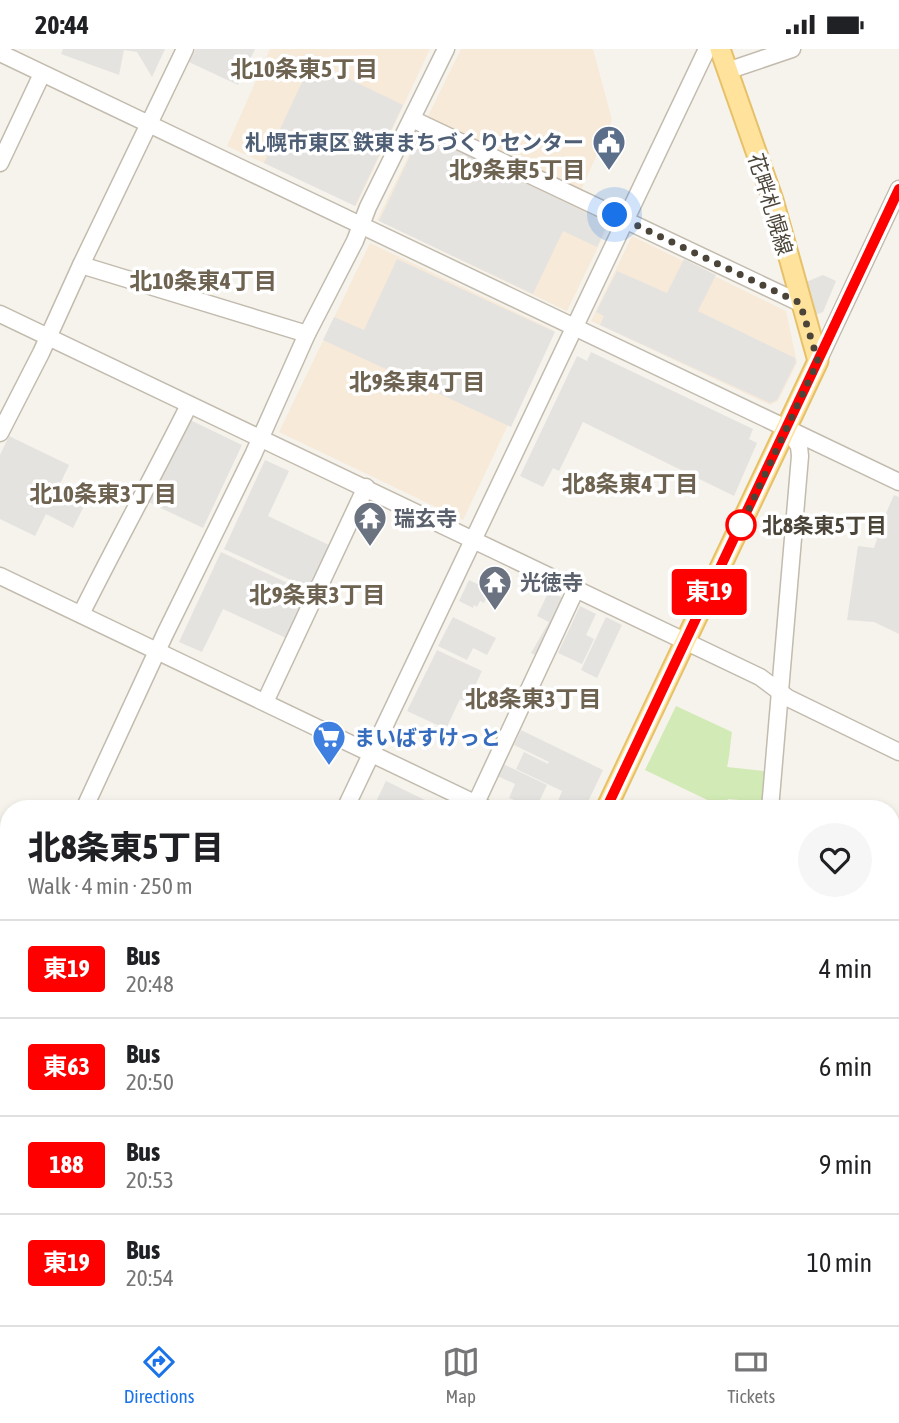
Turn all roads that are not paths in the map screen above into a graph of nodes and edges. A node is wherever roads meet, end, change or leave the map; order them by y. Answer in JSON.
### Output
{"nodes":[{"id":1,"x":185,"y":49,"type":"edge"},
{"id":2,"x":446,"y":49,"type":"edge"},
{"id":3,"x":707,"y":49,"type":"edge"},
{"id":4,"x":720,"y":49,"type":"edge"},
{"id":5,"x":792,"y":49,"type":"edge"},
{"id":6,"x":0,"y":53,"type":"edge"},
{"id":7,"x":727,"y":71,"type":"junction"},
{"id":8,"x":43,"y":74,"type":"junction"},
{"id":9,"x":412,"y":119,"type":"junction"},
{"id":10,"x":148,"y":124,"type":"junction"},
{"id":11,"x":0,"y":163,"type":"edge"},
{"id":12,"x":899,"y":189,"type":"edge"},
{"id":13,"x":625,"y":220,"type":"junction"},
{"id":14,"x":361,"y":223,"type":"junction"},
{"id":15,"x":80,"y":265,"type":"junction"},
{"id":16,"x":800,"y":303,"type":"junction"},
{"id":17,"x":0,"y":314,"type":"edge"},
{"id":18,"x":575,"y":327,"type":"junction"},
{"id":19,"x":307,"y":334,"type":"junction"},
{"id":20,"x":48,"y":337,"type":"junction"},
{"id":21,"x":818,"y":361,"type":"junction"},
{"id":22,"x":189,"y":405,"type":"junction"},
{"id":23,"x":787,"y":428,"type":"junction"},
{"id":24,"x":0,"y":433,"type":"edge"},
{"id":25,"x":260,"y":437,"type":"junction"},
{"id":26,"x":899,"y":482,"type":"edge"},
{"id":27,"x":366,"y":487,"type":"junction"},
{"id":28,"x":473,"y":540,"type":"junction"},
{"id":29,"x":0,"y":576,"type":"edge"},
{"id":30,"x":576,"y":589,"type":"junction"},
{"id":31,"x":81,"y":614,"type":"junction"},
{"id":32,"x":685,"y":642,"type":"junction"},
{"id":33,"x":157,"y":651,"type":"junction"},
{"id":34,"x":780,"y":692,"type":"junction"},
{"id":35,"x":265,"y":702,"type":"junction"},
{"id":36,"x":899,"y":752,"type":"edge"},
{"id":37,"x":372,"y":753,"type":"junction"},
{"id":38,"x":88,"y":800,"type":"edge"},
{"id":39,"x":349,"y":800,"type":"edge"},
{"id":40,"x":470,"y":800,"type":"edge"},
{"id":41,"x":485,"y":800,"type":"edge"},
{"id":42,"x":610,"y":800,"type":"edge"},
{"id":43,"x":771,"y":800,"type":"edge"}],
"edges":[{"from":1,"to":10,"type":"street"},
{"from":2,"to":9,"type":"street"},
{"from":3,"to":13,"type":"street"},
{"from":4,"to":7,"type":"main road","name":"花畔札幌線"},
{"from":5,"to":7,"type":"street"},
{"from":6,"to":8,"type":"street"},
{"from":7,"to":16,"type":"main road","name":"花畔札幌線"},
{"from":8,"to":10,"type":"street"},
{"from":8,"to":11,"type":"street"},
{"from":9,"to":13,"type":"street"},
{"from":9,"to":14,"type":"street"},
{"from":10,"to":14,"type":"street"},
{"from":10,"to":15,"type":"street"},
{"from":12,"to":21,"type":"street"},
{"from":13,"to":16,"type":"street"},
{"from":13,"to":18,"type":"street"},
{"from":14,"to":18,"type":"street"},
{"from":14,"to":19,"type":"street"},
{"from":15,"to":19,"type":"street"},
{"from":15,"to":20,"type":"street"},
{"from":16,"to":21,"type":"main road","name":"花畔札幌線"},
{"from":17,"to":20,"type":"street"},
{"from":18,"to":23,"type":"street"},
{"from":18,"to":28,"type":"street"},
{"from":19,"to":25,"type":"street"},
{"from":20,"to":22,"type":"street"},
{"from":20,"to":24,"type":"street"},
{"from":21,"to":23,"type":"main road"},
{"from":22,"to":25,"type":"street"},
{"from":22,"to":31,"type":"street"},
{"from":23,"to":26,"type":"street"},
{"from":23,"to":32,"type":"main road"},
{"from":23,"to":34,"type":"street"},
{"from":25,"to":27,"type":"street"},
{"from":25,"to":33,"type":"street"},
{"from":27,"to":28,"type":"street"},
{"from":27,"to":35,"type":"street"},
{"from":28,"to":30,"type":"street"},
{"from":28,"to":37,"type":"street"},
{"from":29,"to":31,"type":"street"},
{"from":30,"to":32,"type":"street"},
{"from":30,"to":41,"type":"street"},
{"from":31,"to":33,"type":"street"},
{"from":32,"to":34,"type":"street"},
{"from":32,"to":42,"type":"main road"},
{"from":33,"to":35,"type":"street"},
{"from":33,"to":38,"type":"street"},
{"from":34,"to":36,"type":"street"},
{"from":34,"to":43,"type":"street"},
{"from":35,"to":37,"type":"street"},
{"from":37,"to":39,"type":"street"},
{"from":37,"to":40,"type":"street"}]}
